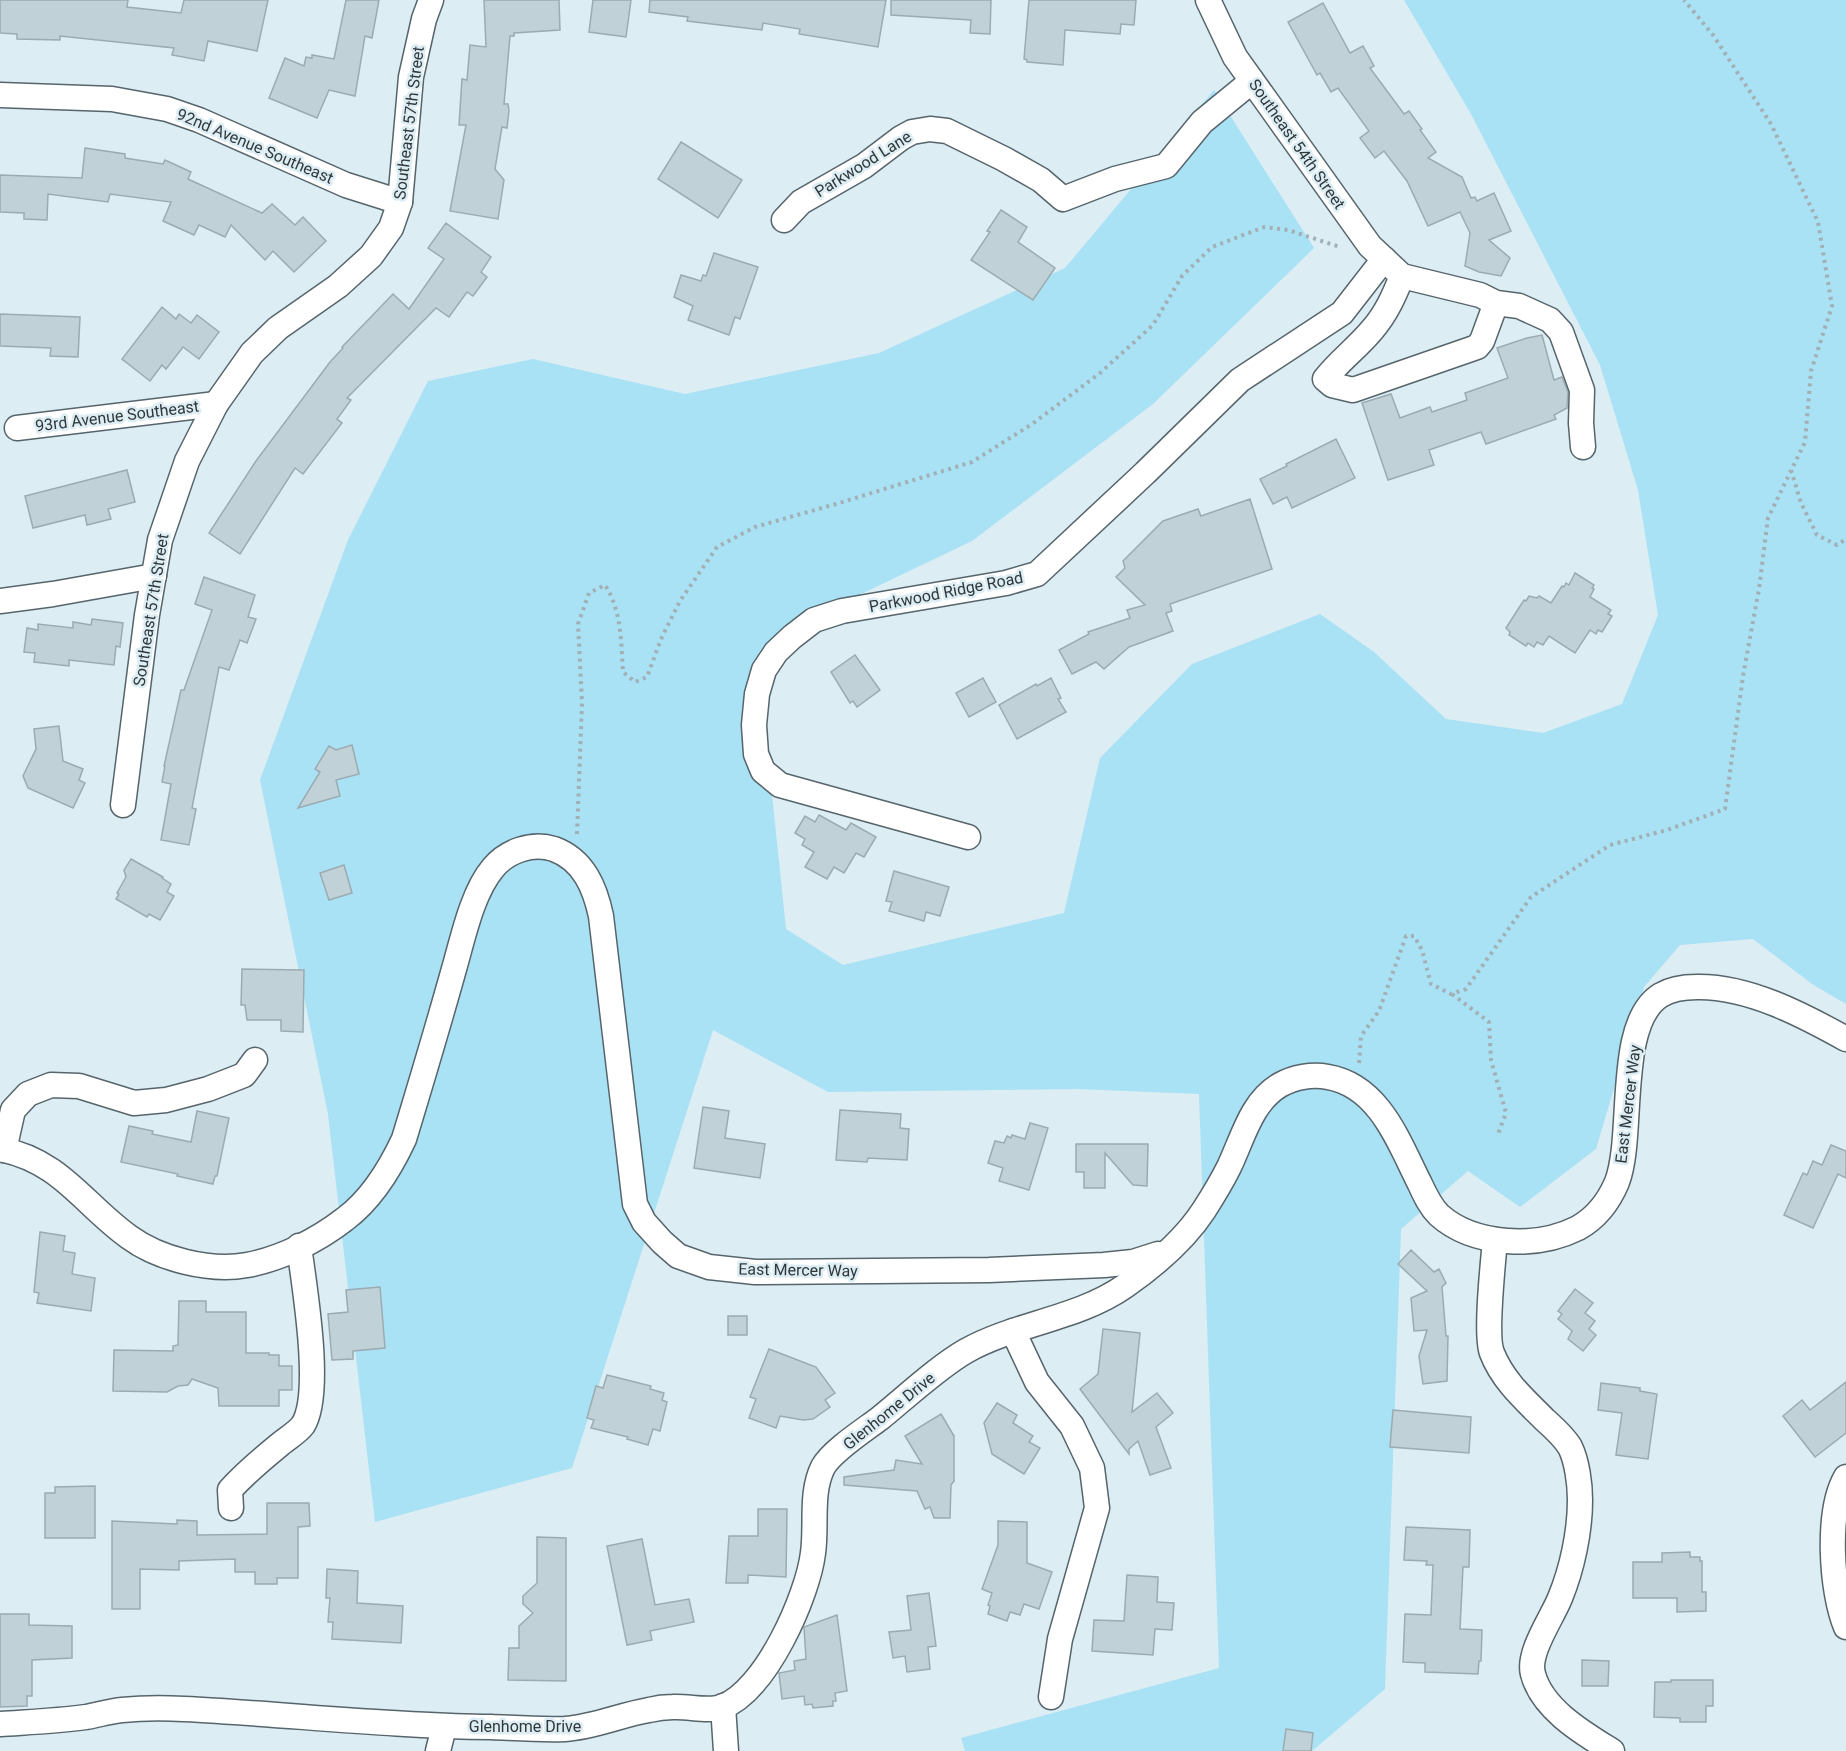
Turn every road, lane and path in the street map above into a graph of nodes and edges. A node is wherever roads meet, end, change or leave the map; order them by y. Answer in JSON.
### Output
{"nodes":[{"id":1,"x":430,"y":0,"type":"edge"},
{"id":2,"x":1208,"y":0,"type":"edge"},
{"id":3,"x":1684,"y":0,"type":"edge"},
{"id":4,"x":1252,"y":81,"type":"junction"},
{"id":5,"x":0,"y":94,"type":"edge"},
{"id":6,"x":400,"y":202,"type":"junction"},
{"id":7,"x":784,"y":220,"type":"dead end"},
{"id":8,"x":1377,"y":253,"type":"junction"},
{"id":9,"x":1402,"y":276,"type":"junction"},
{"id":10,"x":1496,"y":303,"type":"junction"},
{"id":11,"x":216,"y":404,"type":"junction"},
{"id":12,"x":17,"y":428,"type":"dead end"},
{"id":13,"x":1583,"y":447,"type":"dead end"},
{"id":14,"x":1790,"y":469,"type":"junction"},
{"id":15,"x":1846,"y":539,"type":"edge"},
{"id":16,"x":154,"y":576,"type":"junction"},
{"id":17,"x":0,"y":601,"type":"edge"},
{"id":18,"x":123,"y":805,"type":"dead end"},
{"id":19,"x":968,"y":837,"type":"dead end"},
{"id":20,"x":574,"y":861,"type":"junction"},
{"id":21,"x":1451,"y":994,"type":"junction"},
{"id":22,"x":1361,"y":1036,"type":"dead end"},
{"id":23,"x":1846,"y":1039,"type":"edge"},
{"id":24,"x":255,"y":1060,"type":"dead end"},
{"id":25,"x":1498,"y":1134,"type":"dead end"},
{"id":26,"x":2,"y":1149,"type":"edge"},
{"id":27,"x":1495,"y":1240,"type":"junction"},
{"id":28,"x":299,"y":1246,"type":"junction"},
{"id":29,"x":1172,"y":1249,"type":"junction"},
{"id":30,"x":1013,"y":1330,"type":"junction"},
{"id":31,"x":1846,"y":1477,"type":"edge"},
{"id":32,"x":231,"y":1508,"type":"dead end"},
{"id":33,"x":1846,"y":1627,"type":"edge"},
{"id":34,"x":1051,"y":1697,"type":"dead end"},
{"id":35,"x":723,"y":1707,"type":"junction"},
{"id":36,"x":0,"y":1724,"type":"edge"},
{"id":37,"x":444,"y":1727,"type":"junction"},
{"id":38,"x":438,"y":1751,"type":"edge"},
{"id":39,"x":726,"y":1751,"type":"edge"},
{"id":40,"x":1612,"y":1751,"type":"edge"}],
"edges":[{"from":1,"to":6,"type":"street","name":"Southeast 57th Street"},
{"from":2,"to":4,"type":"street","name":"Southeast 54th Street"},
{"from":3,"to":14,"type":"path"},
{"from":4,"to":7,"type":"street","name":"Parkwood Lane"},
{"from":4,"to":8,"type":"street","name":"Southeast 54th Street"},
{"from":5,"to":6,"type":"street","name":"92nd Avenue Southeast"},
{"from":6,"to":11,"type":"street","name":"Southeast 57th Street"},
{"from":8,"to":9,"type":"street","name":"Southeast 54th Street"},
{"from":8,"to":19,"type":"street","name":"Parkwood Ridge Road"},
{"from":8,"to":20,"type":"path"},
{"from":9,"to":10,"type":"street","name":"Southeast 54th Street"},
{"from":9,"to":10,"type":"street"},
{"from":10,"to":13,"type":"street","name":"Southeast 54th Street"},
{"from":11,"to":12,"type":"street","name":"93rd Avenue Southeast"},
{"from":11,"to":16,"type":"street","name":"Southeast 57th Street"},
{"from":14,"to":15,"type":"path"},
{"from":14,"to":21,"type":"path"},
{"from":16,"to":17,"type":"street"},
{"from":16,"to":18,"type":"street","name":"Southeast 57th Street"},
{"from":20,"to":28,"type":"street","name":"East Mercer Way"},
{"from":20,"to":29,"type":"street","name":"East Mercer Way"},
{"from":21,"to":22,"type":"path"},
{"from":21,"to":25,"type":"path"},
{"from":23,"to":27,"type":"street","name":"East Mercer Way"},
{"from":24,"to":26,"type":"street"},
{"from":26,"to":28,"type":"street","name":"East Mercer Way"},
{"from":27,"to":29,"type":"street","name":"East Mercer Way"},
{"from":27,"to":40,"type":"street"},
{"from":28,"to":32,"type":"street"},
{"from":29,"to":30,"type":"street","name":"Glenhome Drive"},
{"from":30,"to":34,"type":"street"},
{"from":30,"to":35,"type":"street","name":"Glenhome Drive"},
{"from":31,"to":33,"type":"street"},
{"from":35,"to":37,"type":"street","name":"Glenhome Drive"},
{"from":35,"to":39,"type":"street"},
{"from":36,"to":37,"type":"street","name":"Glenhome Drive"},
{"from":37,"to":38,"type":"street"}]}
